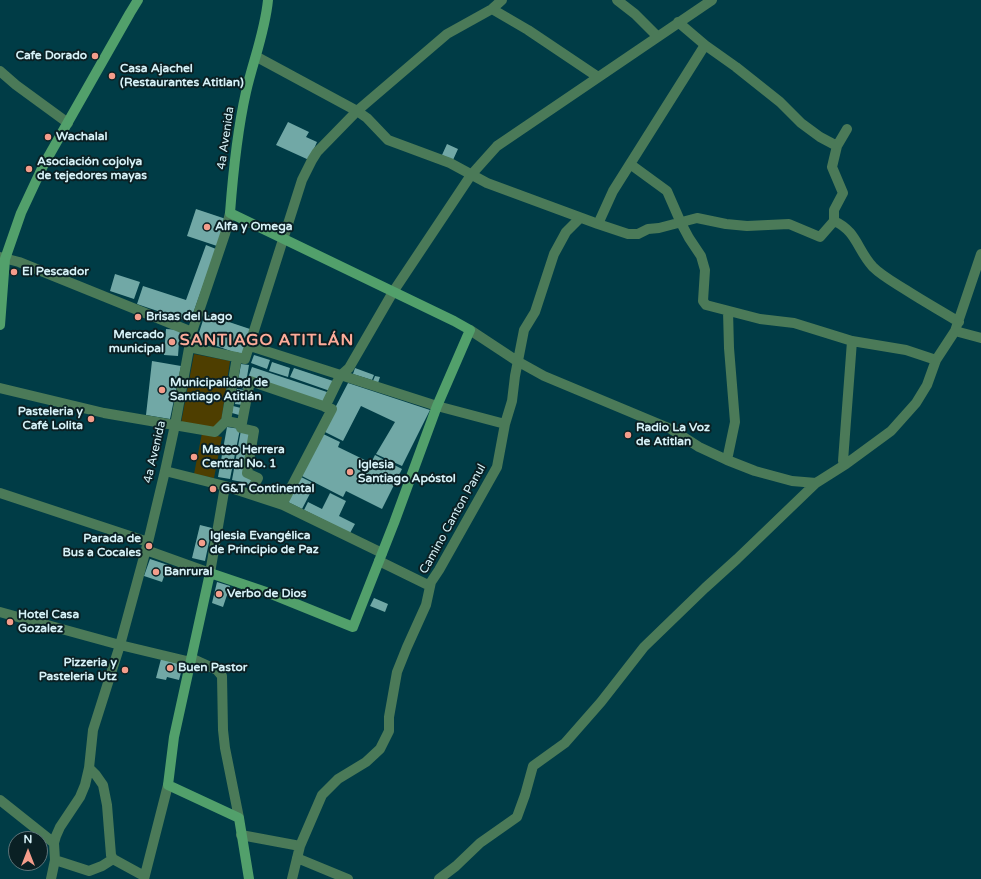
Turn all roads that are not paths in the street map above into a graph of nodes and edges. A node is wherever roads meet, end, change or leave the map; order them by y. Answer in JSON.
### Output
{"nodes":[{"id":1,"x":138,"y":0,"type":"edge"},
{"id":2,"x":268,"y":0,"type":"edge"},
{"id":3,"x":502,"y":0,"type":"edge"},
{"id":4,"x":618,"y":0,"type":"edge"},
{"id":5,"x":712,"y":0,"type":"edge"},
{"id":6,"x":492,"y":9,"type":"junction"},
{"id":7,"x":678,"y":22,"type":"junction"},
{"id":8,"x":657,"y":36,"type":"junction"},
{"id":9,"x":705,"y":45,"type":"junction"},
{"id":10,"x":257,"y":57,"type":"junction"},
{"id":11,"x":0,"y":71,"type":"edge"},
{"id":12,"x":598,"y":77,"type":"junction"},
{"id":13,"x":357,"y":111,"type":"junction"},
{"id":14,"x":68,"y":123,"type":"junction"},
{"id":15,"x":847,"y":129,"type":"dead end"},
{"id":16,"x":837,"y":146,"type":"junction"},
{"id":17,"x":630,"y":164,"type":"junction"},
{"id":18,"x":471,"y":175,"type":"junction"},
{"id":19,"x":230,"y":213,"type":"junction"},
{"id":20,"x":580,"y":218,"type":"junction"},
{"id":21,"x":834,"y":221,"type":"junction"},
{"id":22,"x":680,"y":223,"type":"junction"},
{"id":23,"x":598,"y":224,"type":"junction"},
{"id":24,"x":284,"y":239,"type":"junction"},
{"id":25,"x":981,"y":254,"type":"edge"},
{"id":26,"x":3,"y":258,"type":"edge"},
{"id":27,"x":393,"y":292,"type":"junction"},
{"id":28,"x":728,"y":311,"type":"junction"},
{"id":29,"x":0,"y":325,"type":"edge"},
{"id":30,"x":957,"y":326,"type":"junction"},
{"id":31,"x":470,"y":330,"type":"junction"},
{"id":32,"x":192,"y":332,"type":"junction"},
{"id":33,"x":981,"y":338,"type":"edge"},
{"id":34,"x":852,"y":341,"type":"junction"},
{"id":35,"x":250,"y":346,"type":"junction"},
{"id":36,"x":189,"y":347,"type":"junction"},
{"id":37,"x":237,"y":357,"type":"junction"},
{"id":38,"x":936,"y":360,"type":"junction"},
{"id":39,"x":517,"y":361,"type":"junction"},
{"id":40,"x":340,"y":376,"type":"junction"},
{"id":41,"x":0,"y":388,"type":"edge"},
{"id":42,"x":437,"y":406,"type":"junction"},
{"id":43,"x":325,"y":407,"type":"junction"},
{"id":44,"x":226,"y":421,"type":"junction"},
{"id":45,"x":241,"y":424,"type":"junction"},
{"id":46,"x":505,"y":424,"type":"junction"},
{"id":47,"x":175,"y":425,"type":"junction"},
{"id":48,"x":727,"y":460,"type":"junction"},
{"id":49,"x":846,"y":464,"type":"junction"},
{"id":50,"x":165,"y":471,"type":"junction"},
{"id":51,"x":816,"y":483,"type":"junction"},
{"id":52,"x":225,"y":486,"type":"junction"},
{"id":53,"x":0,"y":493,"type":"edge"},
{"id":54,"x":147,"y":546,"type":"junction"},
{"id":55,"x":380,"y":557,"type":"junction"},
{"id":56,"x":210,"y":573,"type":"junction"},
{"id":57,"x":430,"y":586,"type":"junction"},
{"id":58,"x":0,"y":612,"type":"edge"},
{"id":59,"x":120,"y":645,"type":"junction"},
{"id":60,"x":191,"y":660,"type":"junction"},
{"id":61,"x":89,"y":768,"type":"junction"},
{"id":62,"x":168,"y":785,"type":"junction"},
{"id":63,"x":0,"y":800,"type":"edge"},
{"id":64,"x":238,"y":818,"type":"junction"},
{"id":65,"x":241,"y":835,"type":"junction"},
{"id":66,"x":54,"y":842,"type":"junction"},
{"id":67,"x":300,"y":846,"type":"junction"},
{"id":68,"x":296,"y":858,"type":"junction"},
{"id":69,"x":113,"y":859,"type":"junction"},
{"id":70,"x":55,"y":860,"type":"junction"},
{"id":71,"x":144,"y":878,"type":"edge"},
{"id":72,"x":51,"y":879,"type":"edge"},
{"id":73,"x":249,"y":879,"type":"edge"},
{"id":74,"x":292,"y":879,"type":"edge"},
{"id":75,"x":348,"y":879,"type":"edge"},
{"id":76,"x":439,"y":879,"type":"edge"}],
"edges":[{"from":1,"to":14,"type":"main road"},
{"from":2,"to":10,"type":"main road","name":"4a Avenida"},
{"from":3,"to":6,"type":"street"},
{"from":4,"to":8,"type":"street"},
{"from":5,"to":7,"type":"street"},
{"from":6,"to":12,"type":"street"},
{"from":6,"to":13,"type":"street"},
{"from":7,"to":8,"type":"street"},
{"from":7,"to":9,"type":"street"},
{"from":8,"to":12,"type":"street"},
{"from":9,"to":16,"type":"street"},
{"from":9,"to":17,"type":"street"},
{"from":10,"to":13,"type":"street"},
{"from":10,"to":19,"type":"main road","name":"4a Avenida"},
{"from":11,"to":14,"type":"street"},
{"from":12,"to":18,"type":"street"},
{"from":13,"to":18,"type":"street"},
{"from":13,"to":24,"type":"street"},
{"from":14,"to":26,"type":"main road"},
{"from":15,"to":16,"type":"street"},
{"from":16,"to":21,"type":"street"},
{"from":17,"to":22,"type":"street"},
{"from":17,"to":23,"type":"street"},
{"from":18,"to":20,"type":"street"},
{"from":18,"to":27,"type":"street"},
{"from":19,"to":24,"type":"main road"},
{"from":19,"to":32,"type":"street","name":"4a Avenida"},
{"from":20,"to":23,"type":"street"},
{"from":20,"to":39,"type":"street","name":"Camino Canton Panul"},
{"from":21,"to":22,"type":"street"},
{"from":21,"to":30,"type":"street"},
{"from":22,"to":23,"type":"street"},
{"from":22,"to":28,"type":"street"},
{"from":24,"to":27,"type":"main road"},
{"from":24,"to":35,"type":"street"},
{"from":25,"to":30,"type":"street"},
{"from":26,"to":29,"type":"main road"},
{"from":26,"to":32,"type":"street"},
{"from":27,"to":31,"type":"main road"},
{"from":27,"to":40,"type":"street"},
{"from":28,"to":34,"type":"street"},
{"from":28,"to":48,"type":"street"},
{"from":30,"to":33,"type":"street"},
{"from":30,"to":38,"type":"street"},
{"from":31,"to":39,"type":"street"},
{"from":31,"to":42,"type":"main road"},
{"from":32,"to":36,"type":"street","name":"4a Avenida"},
{"from":34,"to":38,"type":"street"},
{"from":34,"to":49,"type":"street"},
{"from":35,"to":37,"type":"street"},
{"from":35,"to":40,"type":"street"},
{"from":36,"to":37,"type":"street"},
{"from":36,"to":47,"type":"street","name":"4a Avenida"},
{"from":37,"to":44,"type":"street"},
{"from":38,"to":49,"type":"street"},
{"from":39,"to":46,"type":"street","name":"Camino Canton Panul"},
{"from":39,"to":48,"type":"street"},
{"from":40,"to":42,"type":"street"},
{"from":40,"to":43,"type":"street"},
{"from":41,"to":47,"type":"street"},
{"from":42,"to":46,"type":"street"},
{"from":42,"to":55,"type":"main road"},
{"from":43,"to":45,"type":"street"},
{"from":43,"to":45,"type":"street"},
{"from":44,"to":45,"type":"street"},
{"from":44,"to":47,"type":"street"},
{"from":46,"to":57,"type":"street","name":"Camino Canton Panul"},
{"from":47,"to":50,"type":"street","name":"4a Avenida"},
{"from":48,"to":51,"type":"street"},
{"from":49,"to":51,"type":"street"},
{"from":50,"to":52,"type":"street"},
{"from":50,"to":54,"type":"street","name":"4a Avenida"},
{"from":51,"to":76,"type":"street"},
{"from":52,"to":55,"type":"street"},
{"from":52,"to":56,"type":"street"},
{"from":53,"to":54,"type":"street"},
{"from":54,"to":56,"type":"street"},
{"from":54,"to":59,"type":"street","name":"4a Avenida"},
{"from":55,"to":56,"type":"main road"},
{"from":55,"to":57,"type":"street"},
{"from":56,"to":60,"type":"main road"},
{"from":57,"to":67,"type":"street","name":"Camino Canton Panul"},
{"from":58,"to":59,"type":"street"},
{"from":59,"to":60,"type":"street"},
{"from":59,"to":61,"type":"street","name":"4a Avenida"},
{"from":60,"to":62,"type":"main road"},
{"from":60,"to":64,"type":"street"},
{"from":61,"to":66,"type":"street","name":"4a Avenida"},
{"from":61,"to":69,"type":"street"},
{"from":62,"to":64,"type":"main road"},
{"from":62,"to":71,"type":"street"},
{"from":63,"to":66,"type":"street"},
{"from":64,"to":65,"type":"main road"},
{"from":65,"to":67,"type":"street"},
{"from":65,"to":73,"type":"main road"},
{"from":66,"to":70,"type":"street","name":"4a Avenida"},
{"from":67,"to":68,"type":"street","name":"Camino Canton Panul"},
{"from":68,"to":74,"type":"street","name":"Camino Canton Panul"},
{"from":68,"to":75,"type":"street"},
{"from":69,"to":70,"type":"street"},
{"from":69,"to":71,"type":"street"},
{"from":70,"to":72,"type":"street","name":"4a Avenida"}]}
